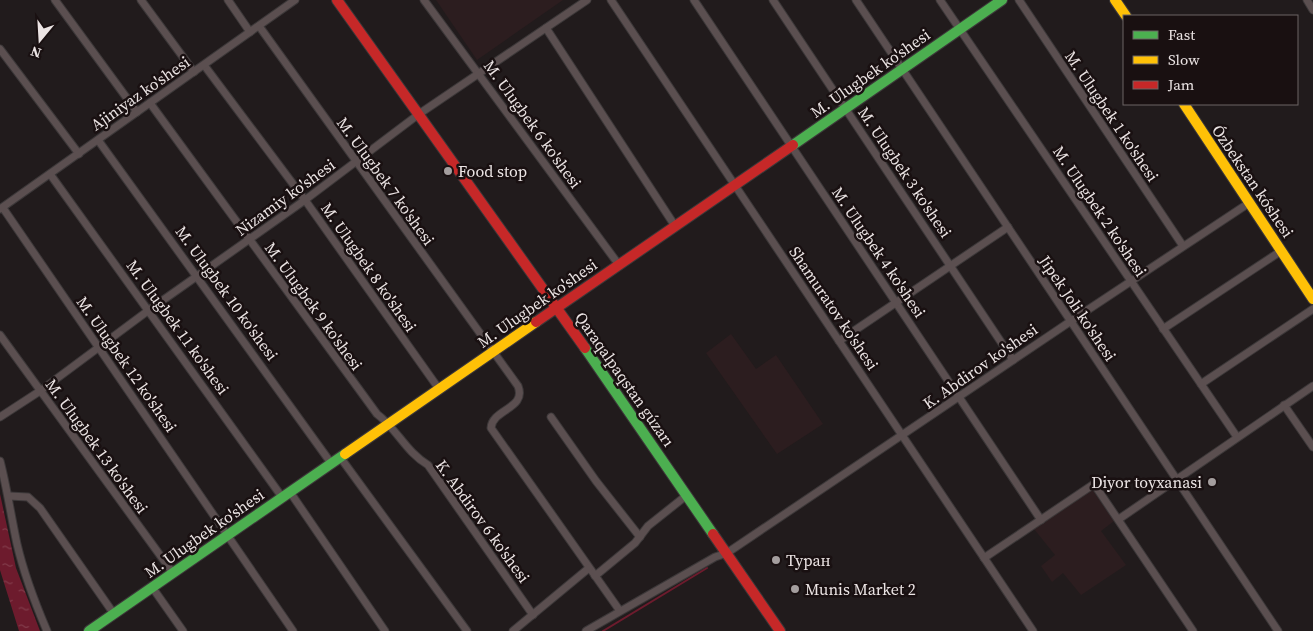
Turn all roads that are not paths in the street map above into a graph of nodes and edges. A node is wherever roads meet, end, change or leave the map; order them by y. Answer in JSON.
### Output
{"nodes":[{"id":1,"x":55,"y":0,"type":"edge"},
{"id":2,"x":141,"y":0,"type":"edge"},
{"id":3,"x":228,"y":0,"type":"edge"},
{"id":4,"x":295,"y":0,"type":"edge"},
{"id":5,"x":337,"y":0,"type":"edge"},
{"id":6,"x":424,"y":0,"type":"edge"},
{"id":7,"x":587,"y":0,"type":"edge"},
{"id":8,"x":611,"y":0,"type":"edge"},
{"id":9,"x":694,"y":0,"type":"edge"},
{"id":10,"x":773,"y":0,"type":"edge"},
{"id":11,"x":856,"y":0,"type":"edge"},
{"id":12,"x":940,"y":0,"type":"edge"},
{"id":13,"x":1002,"y":0,"type":"edge"},
{"id":14,"x":1019,"y":0,"type":"edge"},
{"id":15,"x":1115,"y":0,"type":"edge"},
{"id":16,"x":1306,"y":0,"type":"edge"},
{"id":17,"x":1313,"y":10,"type":"edge"},
{"id":18,"x":1125,"y":15,"type":"edge"},
{"id":19,"x":259,"y":26,"type":"junction"},
{"id":20,"x":546,"y":28,"type":"junction"},
{"id":21,"x":960,"y":29,"type":"junction"},
{"id":22,"x":250,"y":32,"type":"junction"},
{"id":23,"x":0,"y":49,"type":"edge"},
{"id":24,"x":204,"y":65,"type":"junction"},
{"id":25,"x":902,"y":69,"type":"junction"},
{"id":26,"x":194,"y":72,"type":"junction"},
{"id":27,"x":478,"y":74,"type":"junction"},
{"id":28,"x":150,"y":103,"type":"junction"},
{"id":29,"x":1185,"y":105,"type":"edge"},
{"id":30,"x":845,"y":108,"type":"junction"},
{"id":31,"x":137,"y":112,"type":"junction"},
{"id":32,"x":420,"y":114,"type":"junction"},
{"id":33,"x":98,"y":140,"type":"junction"},
{"id":34,"x":791,"y":146,"type":"junction"},
{"id":35,"x":79,"y":154,"type":"junction"},
{"id":36,"x":356,"y":163,"type":"junction"},
{"id":37,"x":50,"y":174,"type":"junction"},
{"id":38,"x":735,"y":185,"type":"junction"},
{"id":39,"x":305,"y":200,"type":"junction"},
{"id":40,"x":1249,"y":203,"type":"junction"},
{"id":41,"x":1,"y":209,"type":"edge"},
{"id":42,"x":675,"y":226,"type":"junction"},
{"id":43,"x":1008,"y":227,"type":"junction"},
{"id":44,"x":248,"y":240,"type":"junction"},
{"id":45,"x":1183,"y":246,"type":"junction"},
{"id":46,"x":1281,"y":251,"type":"junction"},
{"id":47,"x":619,"y":265,"type":"junction"},
{"id":48,"x":951,"y":266,"type":"junction"},
{"id":49,"x":198,"y":275,"type":"junction"},
{"id":50,"x":1131,"y":281,"type":"junction"},
{"id":51,"x":1313,"y":299,"type":"edge"},
{"id":52,"x":896,"y":303,"type":"junction"},
{"id":53,"x":557,"y":307,"type":"junction"},
{"id":54,"x":1313,"y":309,"type":"edge"},
{"id":55,"x":149,"y":310,"type":"junction"},
{"id":56,"x":1070,"y":321,"type":"junction"},
{"id":57,"x":1163,"y":329,"type":"junction"},
{"id":58,"x":0,"y":335,"type":"edge"},
{"id":59,"x":839,"y":341,"type":"junction"},
{"id":60,"x":98,"y":348,"type":"junction"},
{"id":61,"x":493,"y":352,"type":"junction"},
{"id":62,"x":1013,"y":360,"type":"junction"},
{"id":63,"x":1201,"y":384,"type":"junction"},
{"id":64,"x":1313,"y":386,"type":"edge"},
{"id":65,"x":439,"y":389,"type":"junction"},
{"id":66,"x":40,"y":391,"type":"junction"},
{"id":67,"x":959,"y":397,"type":"junction"},
{"id":68,"x":1284,"y":405,"type":"junction"},
{"id":69,"x":0,"y":417,"type":"edge"},
{"id":70,"x":551,"y":417,"type":"dead end"},
{"id":71,"x":390,"y":423,"type":"junction"},
{"id":72,"x":903,"y":436,"type":"junction"},
{"id":73,"x":1237,"y":437,"type":"junction"},
{"id":74,"x":1313,"y":447,"type":"edge"},
{"id":75,"x":336,"y":460,"type":"junction"},
{"id":76,"x":0,"y":461,"type":"edge"},
{"id":77,"x":1177,"y":479,"type":"junction"},
{"id":78,"x":286,"y":495,"type":"junction"},
{"id":79,"x":687,"y":495,"type":"junction"},
{"id":80,"x":9,"y":496,"type":"junction"},
{"id":81,"x":1119,"y":519,"type":"junction"},
{"id":82,"x":1041,"y":520,"type":"junction"},
{"id":83,"x":228,"y":535,"type":"junction"},
{"id":84,"x":640,"y":537,"type":"junction"},
{"id":85,"x":727,"y":553,"type":"junction"},
{"id":86,"x":984,"y":558,"type":"junction"},
{"id":87,"x":589,"y":568,"type":"junction"},
{"id":88,"x":174,"y":573,"type":"junction"},
{"id":89,"x":595,"y":576,"type":"junction"},
{"id":90,"x":152,"y":587,"type":"junction"},
{"id":91,"x":620,"y":611,"type":"junction"},
{"id":92,"x":114,"y":614,"type":"junction"},
{"id":93,"x":533,"y":615,"type":"junction"},
{"id":94,"x":46,"y":631,"type":"edge"},
{"id":95,"x":89,"y":631,"type":"edge"},
{"id":96,"x":183,"y":631,"type":"edge"},
{"id":97,"x":294,"y":631,"type":"edge"},
{"id":98,"x":386,"y":631,"type":"edge"},
{"id":99,"x":467,"y":631,"type":"edge"},
{"id":100,"x":513,"y":631,"type":"edge"},
{"id":101,"x":586,"y":631,"type":"edge"},
{"id":102,"x":780,"y":631,"type":"edge"},
{"id":103,"x":1033,"y":631,"type":"edge"},
{"id":104,"x":1193,"y":631,"type":"edge"},
{"id":105,"x":1278,"y":631,"type":"edge"}],
"edges":[{"from":1,"to":31,"type":"street"},
{"from":2,"to":26,"type":"street"},
{"from":3,"to":22,"type":"street"},
{"from":4,"to":19,"type":"street","name":"Ajiniyaz ko'shesi"},
{"from":5,"to":32,"type":"street","name":"Qaraqalpaqstan gúzarı"},
{"from":6,"to":27,"type":"street","name":"M. Ulugbek 6 ko'shesi"},
{"from":7,"to":20,"type":"street","name":"Nizamiy ko'shesi"},
{"from":8,"to":38,"type":"street","name":"Shamuratov ko'shesi"},
{"from":9,"to":34,"type":"street","name":"M. Ulugbek 4 ko'shesi"},
{"from":10,"to":30,"type":"street","name":"M. Ulugbek 3 ko'shesi"},
{"from":11,"to":25,"type":"street","name":"Jipek Joli ko'shesi"},
{"from":12,"to":21,"type":"street","name":"M. Ulugbek 2 ko'shesi"},
{"from":13,"to":21,"type":"street","name":"M. Ulugbek ko'shesi"},
{"from":14,"to":45,"type":"street","name":"M. Ulugbek 1 ko'shesi"},
{"from":15,"to":18,"type":"street"},
{"from":16,"to":17,"type":"street"},
{"from":19,"to":22,"type":"street","name":"Ajiniyaz ko'shesi"},
{"from":19,"to":36,"type":"street","name":"M. Ulugbek 7 ko'shesi"},
{"from":20,"to":27,"type":"street","name":"Nizamiy ko'shesi"},
{"from":20,"to":42,"type":"street"},
{"from":21,"to":25,"type":"street","name":"M. Ulugbek ko'shesi"},
{"from":21,"to":50,"type":"street","name":"M. Ulugbek 2 ko'shesi"},
{"from":22,"to":24,"type":"street","name":"Ajiniyaz ko'shesi"},
{"from":23,"to":35,"type":"street"},
{"from":24,"to":26,"type":"street","name":"Ajiniyaz ko'shesi"},
{"from":24,"to":39,"type":"street","name":"M. Ulugbek 8 ko'shesi"},
{"from":25,"to":30,"type":"street","name":"M. Ulugbek ko'shesi"},
{"from":25,"to":43,"type":"street","name":"Jipek Joli ko'shesi"},
{"from":26,"to":28,"type":"street","name":"Ajiniyaz ko'shesi"},
{"from":27,"to":32,"type":"street","name":"Nizamiy ko'shesi"},
{"from":27,"to":47,"type":"street","name":"M. Ulugbek 6 ko'shesi"},
{"from":28,"to":31,"type":"street","name":"Ajiniyaz ko'shesi"},
{"from":28,"to":44,"type":"street","name":"M. Ulugbek 9 ko'shesi"},
{"from":29,"to":40,"type":"street","name":"Ózbekstan kóshesi"},
{"from":30,"to":34,"type":"street","name":"M. Ulugbek ko'shesi"},
{"from":30,"to":48,"type":"street","name":"M. Ulugbek 3 ko'shesi"},
{"from":31,"to":33,"type":"street","name":"Ajiniyaz ko'shesi"},
{"from":32,"to":36,"type":"street","name":"Nizamiy ko'shesi"},
{"from":32,"to":53,"type":"street","name":"Qaraqalpaqstan gúzarı"},
{"from":33,"to":35,"type":"street","name":"Ajiniyaz ko'shesi"},
{"from":33,"to":49,"type":"street","name":"M. Ulugbek 10 ko'shesi"},
{"from":34,"to":38,"type":"street","name":"M. Ulugbek ko'shesi"},
{"from":34,"to":52,"type":"street","name":"M. Ulugbek 4 ko'shesi"},
{"from":35,"to":37,"type":"street","name":"Ajiniyaz ko'shesi"},
{"from":36,"to":39,"type":"street","name":"Nizamiy ko'shesi"},
{"from":36,"to":61,"type":"street","name":"M. Ulugbek 7 ko'shesi"},
{"from":37,"to":41,"type":"street","name":"Ajiniyaz ko'shesi"},
{"from":37,"to":55,"type":"street","name":"M. Ulugbek 11 ko'shesi"},
{"from":38,"to":42,"type":"street","name":"M. Ulugbek ko'shesi"},
{"from":38,"to":59,"type":"street","name":"Shamuratov ko'shesi"},
{"from":39,"to":44,"type":"street","name":"Nizamiy ko'shesi"},
{"from":39,"to":65,"type":"street","name":"M. Ulugbek 8 ko'shesi"},
{"from":40,"to":45,"type":"street","name":"K. Abdirov ko'shesi"},
{"from":40,"to":46,"type":"street","name":"Ózbekstan kóshesi"},
{"from":41,"to":60,"type":"street","name":"M. Ulugbek 12 ko'shesi"},
{"from":42,"to":47,"type":"street","name":"M. Ulugbek ko'shesi"},
{"from":43,"to":48,"type":"street"},
{"from":43,"to":56,"type":"street","name":"Jipek Joli ko'shesi"},
{"from":44,"to":49,"type":"street","name":"Nizamiy ko'shesi"},
{"from":44,"to":71,"type":"street","name":"M. Ulugbek 9 ko'shesi"},
{"from":45,"to":50,"type":"street","name":"K. Abdirov ko'shesi"},
{"from":46,"to":51,"type":"street","name":"Ózbekstan kóshesi"},
{"from":46,"to":57,"type":"street"},
{"from":47,"to":53,"type":"street","name":"M. Ulugbek ko'shesi"},
{"from":48,"to":52,"type":"street"},
{"from":48,"to":62,"type":"street","name":"M. Ulugbek 3 ko'shesi"},
{"from":49,"to":55,"type":"street","name":"Nizamiy ko'shesi"},
{"from":49,"to":75,"type":"street","name":"M. Ulugbek 10 ko'shesi"},
{"from":50,"to":56,"type":"street","name":"K. Abdirov ko'shesi"},
{"from":50,"to":57,"type":"street","name":"M. Ulugbek 2 ko'shesi"},
{"from":52,"to":59,"type":"street"},
{"from":52,"to":67,"type":"street","name":"M. Ulugbek 4 ko'shesi"},
{"from":53,"to":61,"type":"street","name":"M. Ulugbek ko'shesi"},
{"from":53,"to":79,"type":"street","name":"Qaraqalpaqstan gúzarı"},
{"from":54,"to":63,"type":"street"},
{"from":55,"to":60,"type":"street","name":"Nizamiy ko'shesi"},
{"from":55,"to":78,"type":"street","name":"M. Ulugbek 11 ko'shesi"},
{"from":56,"to":62,"type":"street","name":"K. Abdirov ko'shesi"},
{"from":56,"to":77,"type":"street","name":"Jipek Joli ko'shesi"},
{"from":57,"to":63,"type":"street","name":"M. Ulugbek 2 ko'shesi"},
{"from":58,"to":66,"type":"street","name":"M. Ulugbek 13 ko'shesi"},
{"from":59,"to":72,"type":"street","name":"Shamuratov ko'shesi"},
{"from":60,"to":66,"type":"street","name":"Nizamiy ko'shesi"},
{"from":60,"to":83,"type":"street","name":"M. Ulugbek 12 ko'shesi"},
{"from":61,"to":65,"type":"street","name":"M. Ulugbek ko'shesi"},
{"from":61,"to":87,"type":"street","name":"M. Ulugbek 7 ko'shesi"},
{"from":62,"to":67,"type":"street","name":"K. Abdirov ko'shesi"},
{"from":63,"to":73,"type":"street","name":"M. Ulugbek 2 ko'shesi"},
{"from":64,"to":68,"type":"street"},
{"from":65,"to":71,"type":"street","name":"M. Ulugbek ko'shesi"},
{"from":66,"to":69,"type":"street","name":"Nizamiy ko'shesi"},
{"from":66,"to":88,"type":"street","name":"M. Ulugbek 13 ko'shesi"},
{"from":67,"to":72,"type":"street","name":"K. Abdirov ko'shesi"},
{"from":67,"to":82,"type":"street","name":"M. Ulugbek 4 ko'shesi"},
{"from":68,"to":73,"type":"street"},
{"from":68,"to":74,"type":"street"},
{"from":70,"to":84,"type":"street"},
{"from":71,"to":75,"type":"street","name":"M. Ulugbek ko'shesi"},
{"from":71,"to":93,"type":"street","name":"K. Abdirov 6 ko'shesi"},
{"from":72,"to":85,"type":"street","name":"K. Abdirov ko'shesi"},
{"from":72,"to":86,"type":"street","name":"Shamuratov ko'shesi"},
{"from":73,"to":77,"type":"street"},
{"from":75,"to":78,"type":"street","name":"M. Ulugbek ko'shesi"},
{"from":75,"to":99,"type":"street","name":"M. Ulugbek 10 ko'shesi"},
{"from":76,"to":80,"type":"street"},
{"from":77,"to":81,"type":"street"},
{"from":77,"to":105,"type":"street","name":"Jipek Joli ko'shesi"},
{"from":78,"to":83,"type":"street","name":"M. Ulugbek ko'shesi"},
{"from":78,"to":98,"type":"street","name":"M. Ulugbek 11 ko'shesi"},
{"from":79,"to":84,"type":"street"},
{"from":79,"to":85,"type":"street","name":"Qaraqalpaqstan gúzarı"},
{"from":80,"to":92,"type":"street"},
{"from":80,"to":94,"type":"street"},
{"from":81,"to":82,"type":"street"},
{"from":81,"to":104,"type":"street"},
{"from":82,"to":86,"type":"street"},
{"from":83,"to":88,"type":"street","name":"M. Ulugbek ko'shesi"},
{"from":83,"to":97,"type":"street","name":"M. Ulugbek 12 ko'shesi"},
{"from":84,"to":89,"type":"street"},
{"from":85,"to":91,"type":"street","name":"K. Abdirov ko'shesi"},
{"from":85,"to":102,"type":"street","name":"Qaraqalpaqstan gúzarı"},
{"from":86,"to":103,"type":"street","name":"Shamuratov ko'shesi"},
{"from":87,"to":89,"type":"street"},
{"from":87,"to":93,"type":"street"},
{"from":88,"to":90,"type":"street","name":"M. Ulugbek ko'shesi"},
{"from":89,"to":91,"type":"street"},
{"from":90,"to":92,"type":"street","name":"M. Ulugbek ko'shesi"},
{"from":90,"to":96,"type":"street"},
{"from":91,"to":101,"type":"street","name":"K. Abdirov ko'shesi"},
{"from":92,"to":95,"type":"street","name":"M. Ulugbek ko'shesi"},
{"from":93,"to":100,"type":"street"}]}
